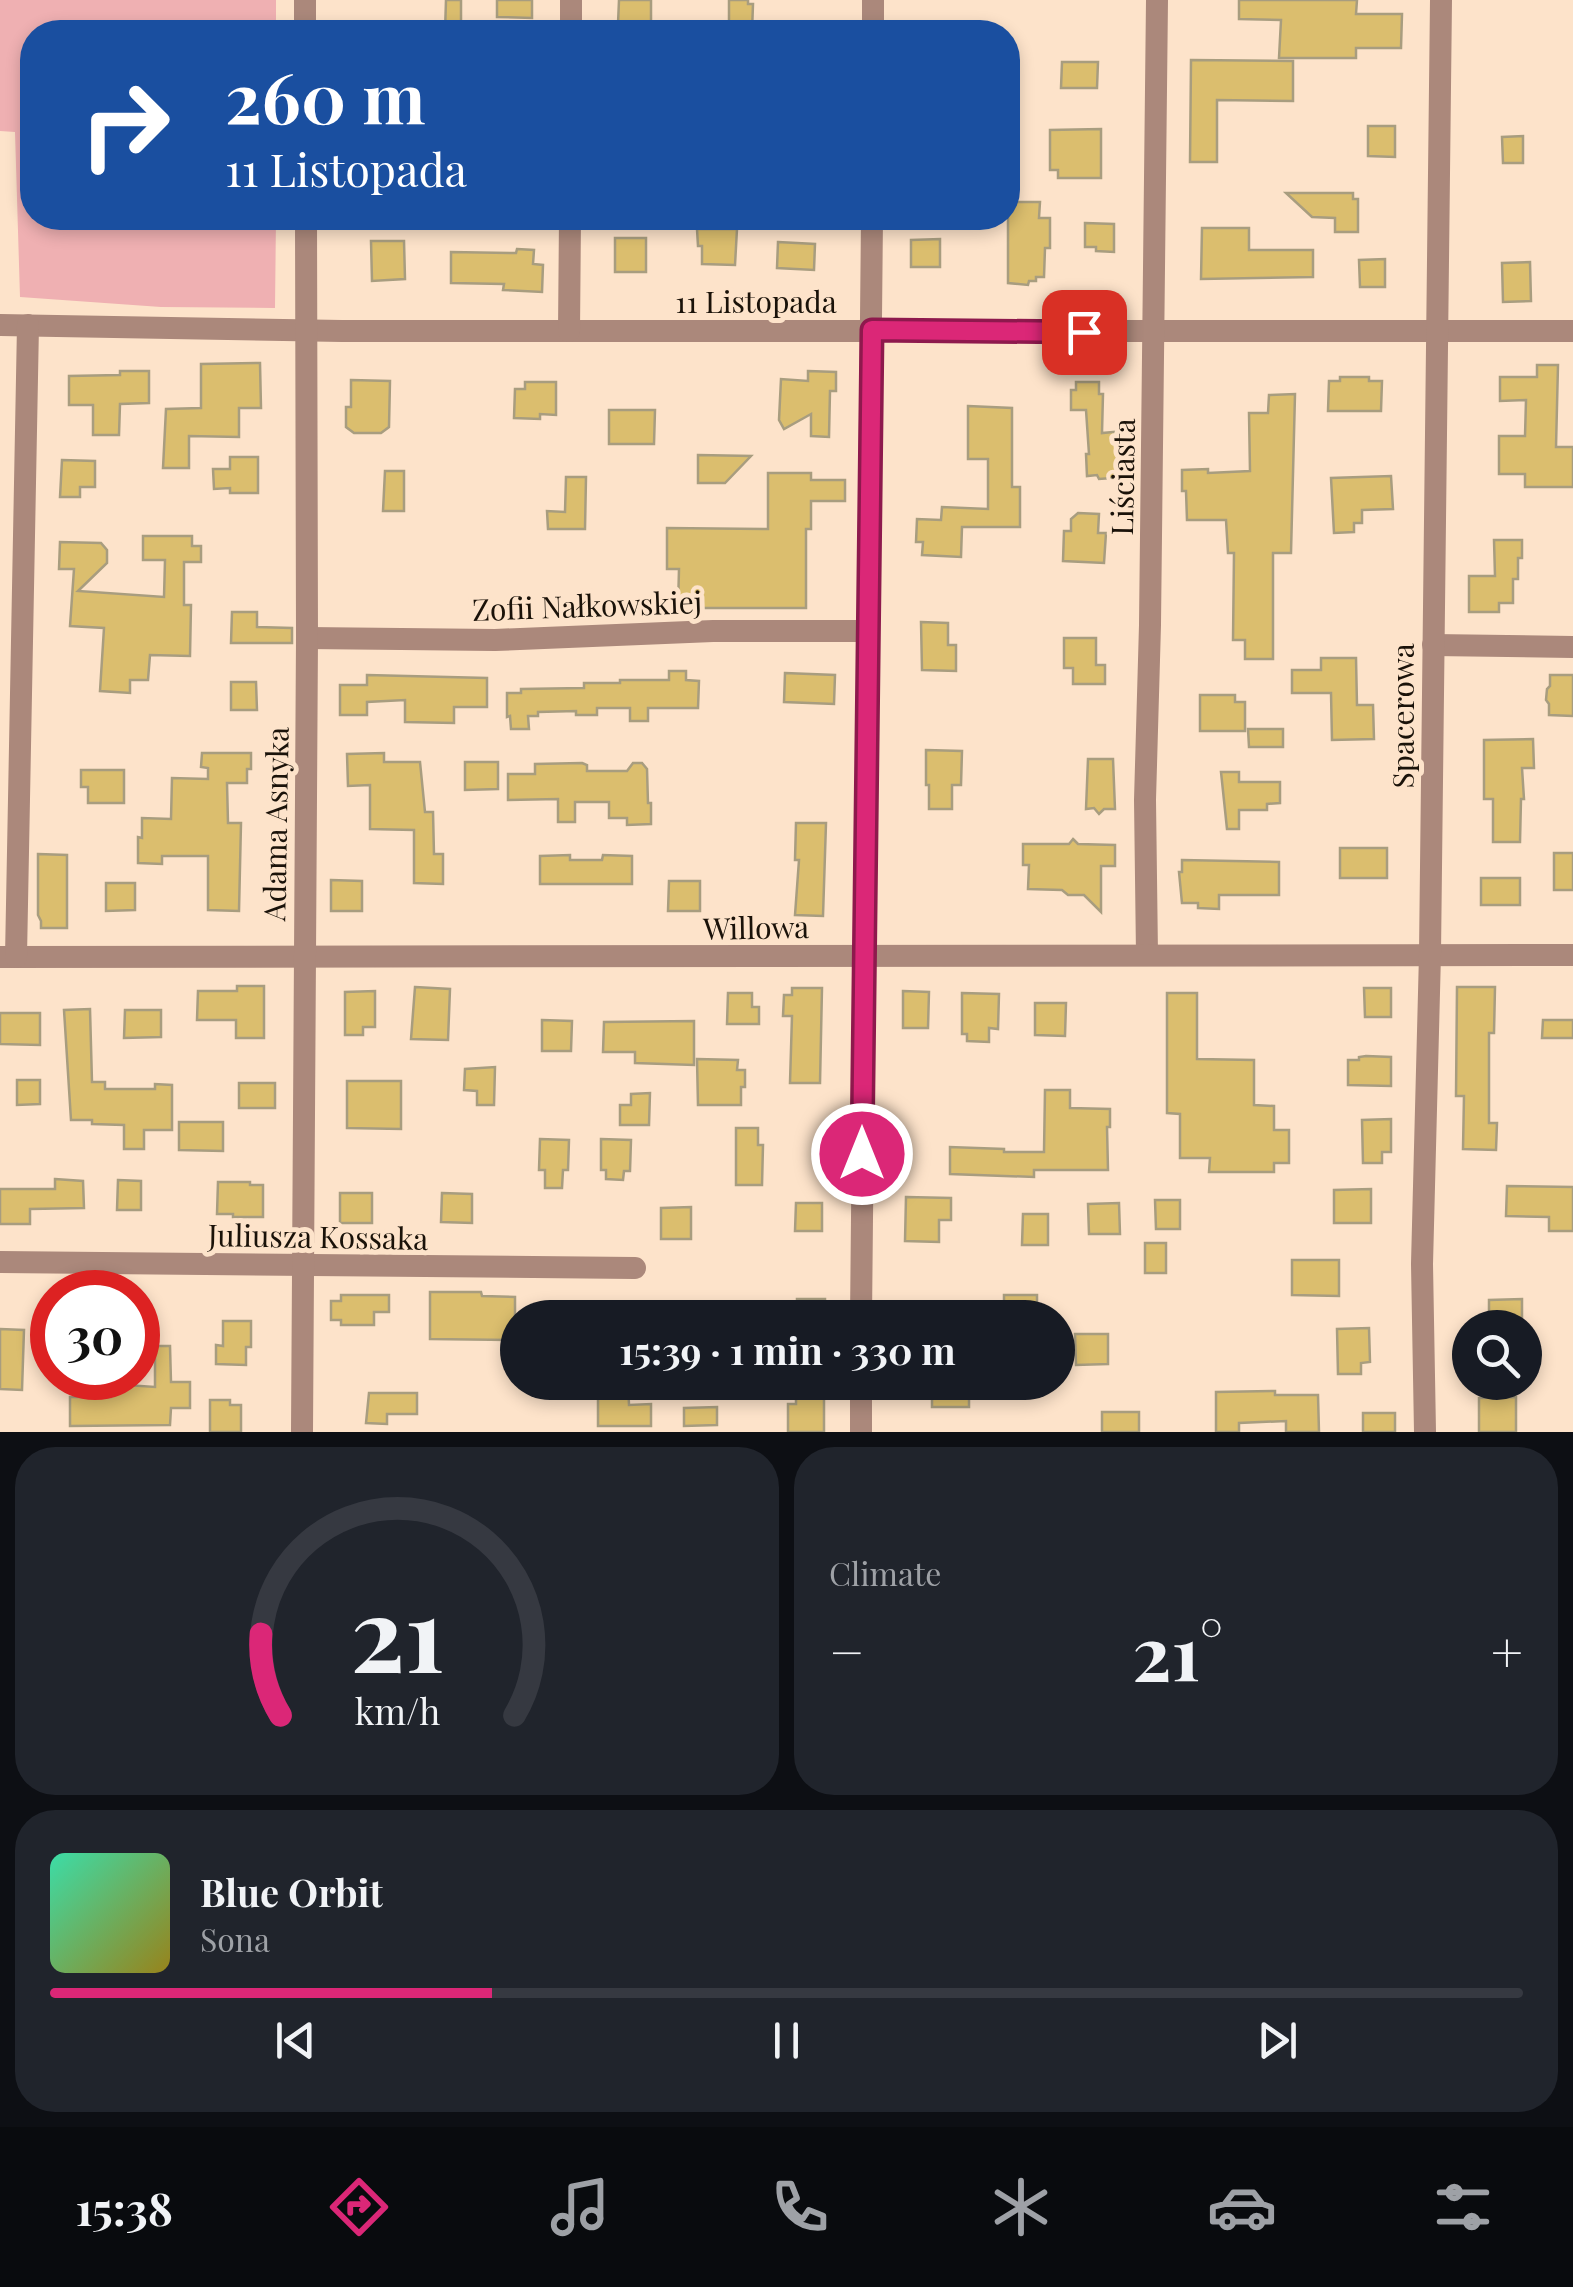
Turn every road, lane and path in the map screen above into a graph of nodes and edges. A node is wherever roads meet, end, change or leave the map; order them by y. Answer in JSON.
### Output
{"nodes":[{"id":1,"x":1157,"y":0,"type":"edge"},
{"id":2,"x":1441,"y":0,"type":"edge"},
{"id":3,"x":306,"y":230,"type":"edge"},
{"id":4,"x":570,"y":230,"type":"edge"},
{"id":5,"x":872,"y":230,"type":"edge"},
{"id":6,"x":0,"y":325,"type":"edge"},
{"id":7,"x":28,"y":325,"type":"junction"},
{"id":8,"x":306,"y":330,"type":"junction"},
{"id":9,"x":872,"y":330,"type":"junction"},
{"id":10,"x":1438,"y":330,"type":"junction"},
{"id":11,"x":569,"y":331,"type":"junction"},
{"id":12,"x":1573,"y":331,"type":"edge"},
{"id":13,"x":1154,"y":332,"type":"junction"},
{"id":14,"x":868,"y":630,"type":"junction"},
{"id":15,"x":307,"y":638,"type":"junction"},
{"id":16,"x":1433,"y":646,"type":"junction"},
{"id":17,"x":1573,"y":647,"type":"edge"},
{"id":18,"x":1430,"y":954,"type":"junction"},
{"id":19,"x":1573,"y":955,"type":"edge"},
{"id":20,"x":863,"y":956,"type":"junction"},
{"id":21,"x":1147,"y":956,"type":"junction"},
{"id":22,"x":8,"y":957,"type":"edge"},
{"id":23,"x":304,"y":957,"type":"junction"},
{"id":24,"x":0,"y":1262,"type":"edge"},
{"id":25,"x":303,"y":1266,"type":"junction"},
{"id":26,"x":635,"y":1268,"type":"dead end"},
{"id":27,"x":861,"y":1300,"type":"edge"},
{"id":28,"x":861,"y":1400,"type":"edge"},
{"id":29,"x":302,"y":1432,"type":"edge"},
{"id":30,"x":861,"y":1432,"type":"edge"},
{"id":31,"x":1425,"y":1432,"type":"edge"}],
"edges":[{"from":1,"to":13,"type":"street","name":"Liściasta"},
{"from":2,"to":10,"type":"street","name":"Spacerowa"},
{"from":3,"to":8,"type":"street","name":"Adama Asnyka"},
{"from":4,"to":11,"type":"street"},
{"from":5,"to":9,"type":"street"},
{"from":6,"to":7,"type":"street","name":"11 Listopada"},
{"from":7,"to":8,"type":"street","name":"11 Listopada"},
{"from":7,"to":22,"type":"street"},
{"from":8,"to":11,"type":"street","name":"11 Listopada"},
{"from":8,"to":15,"type":"street","name":"Adama Asnyka"},
{"from":9,"to":11,"type":"street","name":"11 Listopada"},
{"from":9,"to":13,"type":"street","name":"11 Listopada"},
{"from":9,"to":14,"type":"street"},
{"from":10,"to":12,"type":"street","name":"11 Listopada"},
{"from":10,"to":13,"type":"street","name":"11 Listopada"},
{"from":10,"to":16,"type":"street","name":"Spacerowa"},
{"from":13,"to":21,"type":"street","name":"Liściasta"},
{"from":14,"to":15,"type":"street","name":"Zofii Nałkowskiej"},
{"from":14,"to":20,"type":"street"},
{"from":15,"to":23,"type":"street","name":"Adama Asnyka"},
{"from":16,"to":17,"type":"street"},
{"from":16,"to":18,"type":"street","name":"Spacerowa"},
{"from":18,"to":19,"type":"street","name":"Willowa"},
{"from":18,"to":21,"type":"street","name":"Willowa"},
{"from":18,"to":31,"type":"street","name":"Spacerowa"},
{"from":20,"to":21,"type":"street","name":"Willowa"},
{"from":20,"to":23,"type":"street","name":"Willowa"},
{"from":20,"to":27,"type":"street"},
{"from":22,"to":23,"type":"street","name":"Willowa"},
{"from":23,"to":25,"type":"street","name":"Adama Asnyka"},
{"from":24,"to":25,"type":"street","name":"Juliusza Kossaka"},
{"from":25,"to":26,"type":"street","name":"Juliusza Kossaka"},
{"from":25,"to":29,"type":"street","name":"Adama Asnyka"},
{"from":28,"to":30,"type":"street"}]}
